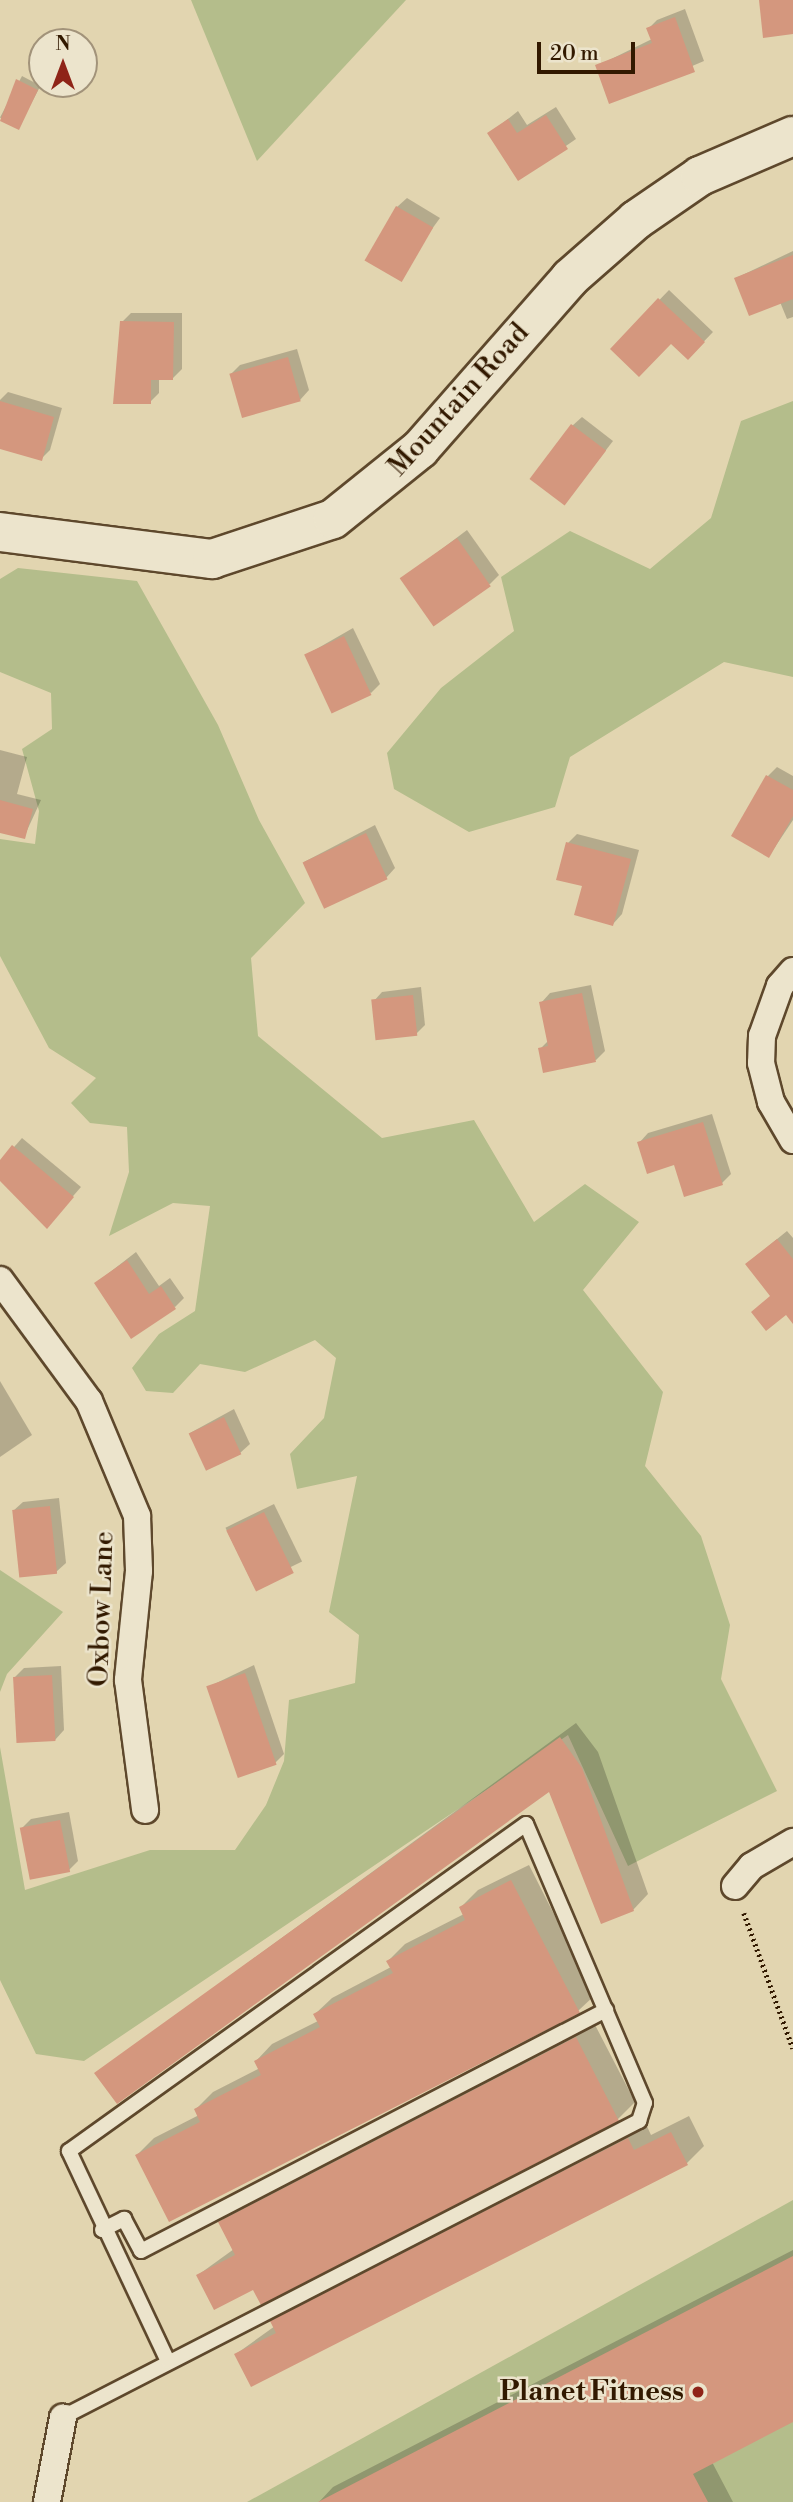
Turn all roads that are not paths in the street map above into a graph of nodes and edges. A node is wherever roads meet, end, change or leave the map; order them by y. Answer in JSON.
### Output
{"nodes":[{"id":1,"x":793,"y":135,"type":"edge"},
{"id":2,"x":0,"y":532,"type":"edge"},
{"id":3,"x":793,"y":971,"type":"edge"},
{"id":4,"x":793,"y":1140,"type":"edge"},
{"id":5,"x":0,"y":1280,"type":"edge"},
{"id":6,"x":145,"y":1810,"type":"dead end"},
{"id":7,"x":793,"y":1842,"type":"edge"},
{"id":8,"x":735,"y":1886,"type":"road end"},
{"id":9,"x":606,"y":2010,"type":"junction"},
{"id":10,"x":103,"y":2230,"type":"junction"},
{"id":11,"x":168,"y":2361,"type":"junction"},
{"id":12,"x":63,"y":2417,"type":"joint"},
{"id":13,"x":47,"y":2502,"type":"edge"}],
"edges":[{"from":1,"to":2,"type":"street","name":"Mountain Road"},
{"from":3,"to":4,"type":"street"},
{"from":5,"to":6,"type":"street","name":"Oxbow Lane"},
{"from":7,"to":8,"type":"street"},
{"from":9,"to":10,"type":"lane"},
{"from":9,"to":10,"type":"lane"},
{"from":9,"to":11,"type":"lane"},
{"from":10,"to":11,"type":"lane"},
{"from":11,"to":12,"type":"lane"},
{"from":12,"to":13,"type":"street"}]}
